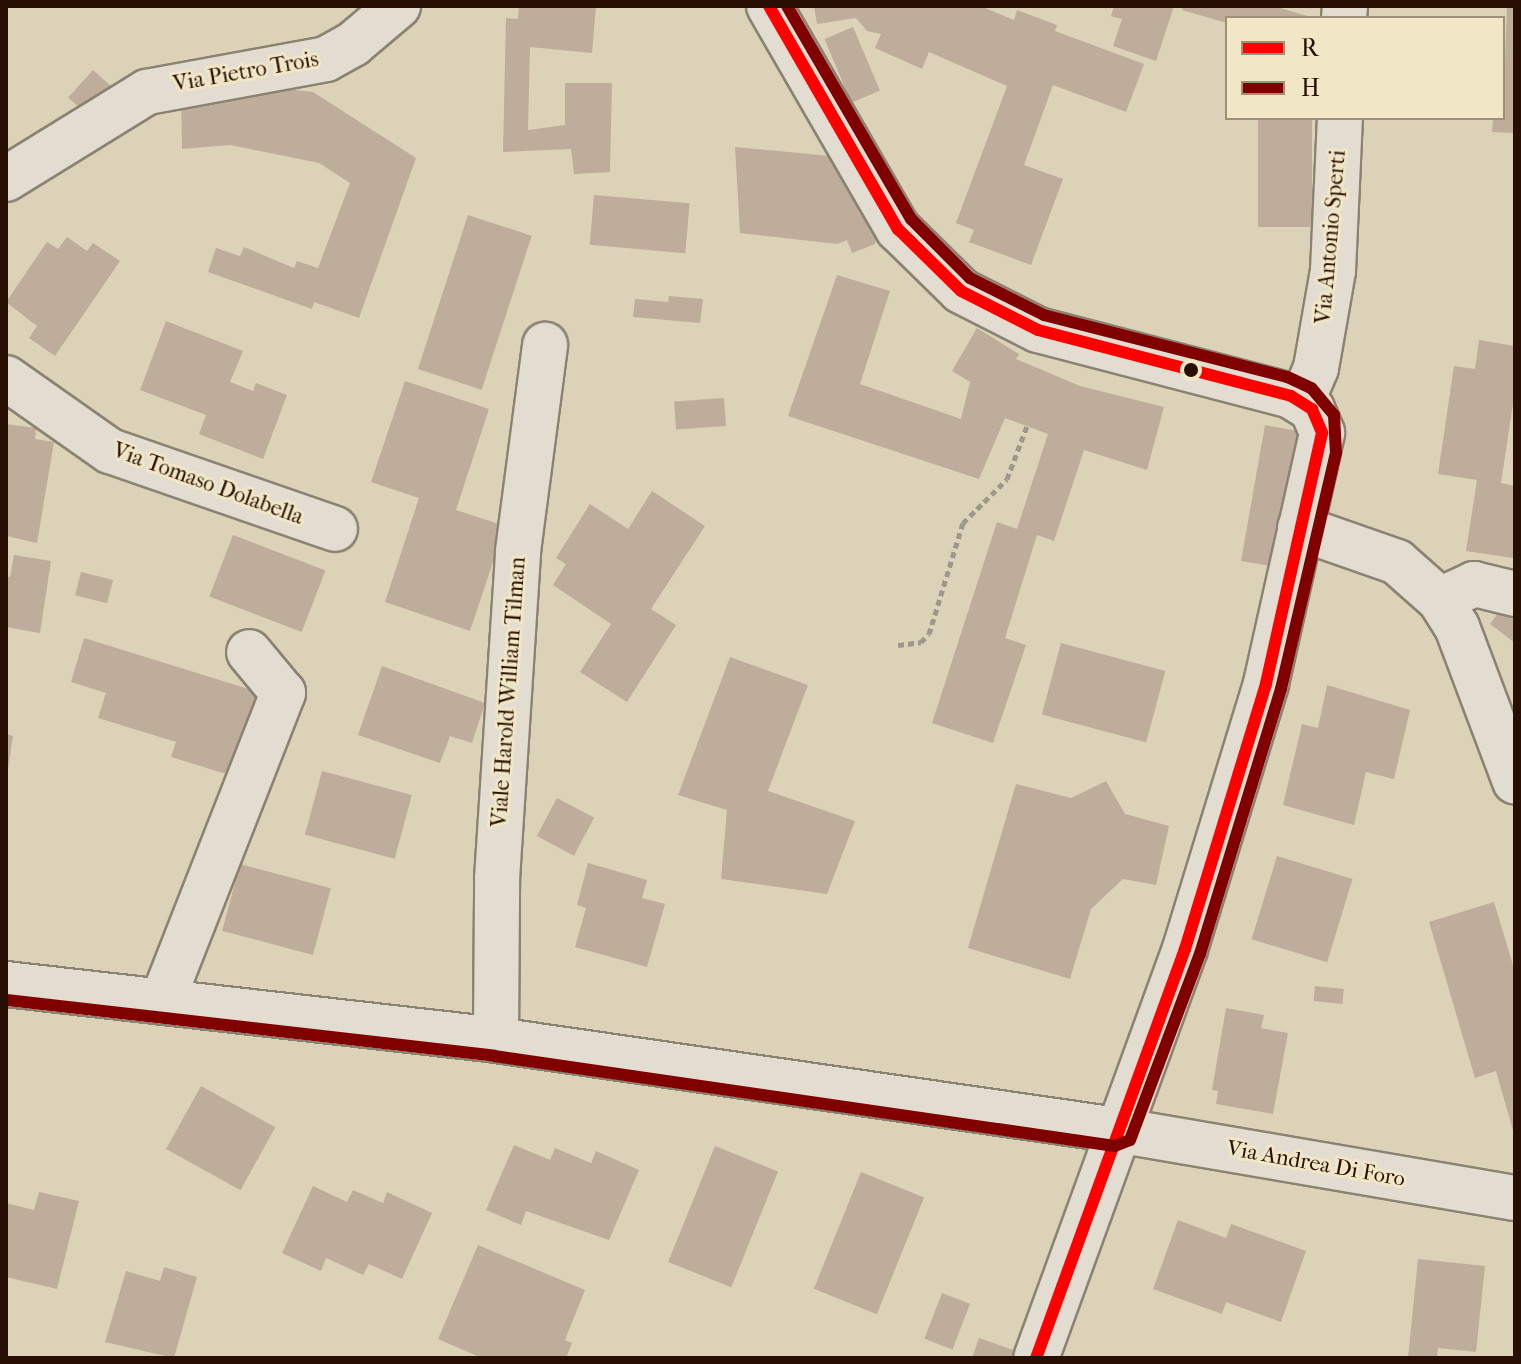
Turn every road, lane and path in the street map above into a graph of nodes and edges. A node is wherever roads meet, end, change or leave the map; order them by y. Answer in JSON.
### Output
{"nodes":[{"id":1,"x":398,"y":6,"type":"edge"},
{"id":2,"x":769,"y":6,"type":"edge"},
{"id":3,"x":1340,"y":120,"type":"edge"},
{"id":4,"x":6,"y":179,"type":"edge"},
{"id":5,"x":545,"y":345,"type":"dead end"},
{"id":6,"x":6,"y":378,"type":"edge"},
{"id":7,"x":1302,"y":401,"type":"junction"},
{"id":8,"x":1027,"y":426,"type":"dead end"},
{"id":9,"x":1300,"y":528,"type":"junction"},
{"id":10,"x":335,"y":529,"type":"dead end"},
{"id":11,"x":1515,"y":594,"type":"edge"},
{"id":12,"x":1440,"y":600,"type":"junction"},
{"id":13,"x":898,"y":645,"type":"dead end"},
{"id":14,"x":249,"y":652,"type":"dead end"},
{"id":15,"x":1515,"y":781,"type":"edge"},
{"id":16,"x":6,"y":984,"type":"edge"},
{"id":17,"x":163,"y":999,"type":"junction"},
{"id":18,"x":496,"y":1040,"type":"junction"},
{"id":19,"x":1117,"y":1130,"type":"junction"},
{"id":20,"x":1515,"y":1198,"type":"edge"},
{"id":21,"x":1036,"y":1358,"type":"edge"}],
"edges":[{"from":1,"to":4,"type":"street","name":"Via Pietro Trois"},
{"from":2,"to":7,"type":"street"},
{"from":3,"to":7,"type":"street","name":"Via Antonio Sperti"},
{"from":5,"to":18,"type":"street","name":"Viale Harold William Tilman"},
{"from":6,"to":10,"type":"street","name":"Via Tomaso Dolabella"},
{"from":7,"to":9,"type":"street"},
{"from":8,"to":13,"type":"path"},
{"from":9,"to":12,"type":"street"},
{"from":9,"to":19,"type":"street"},
{"from":11,"to":12,"type":"street"},
{"from":12,"to":15,"type":"street"},
{"from":14,"to":17,"type":"street"},
{"from":16,"to":17,"type":"street"},
{"from":17,"to":18,"type":"street"},
{"from":18,"to":19,"type":"street"},
{"from":19,"to":20,"type":"street","name":"Via Andrea Di Foro"},
{"from":19,"to":21,"type":"street"}]}
